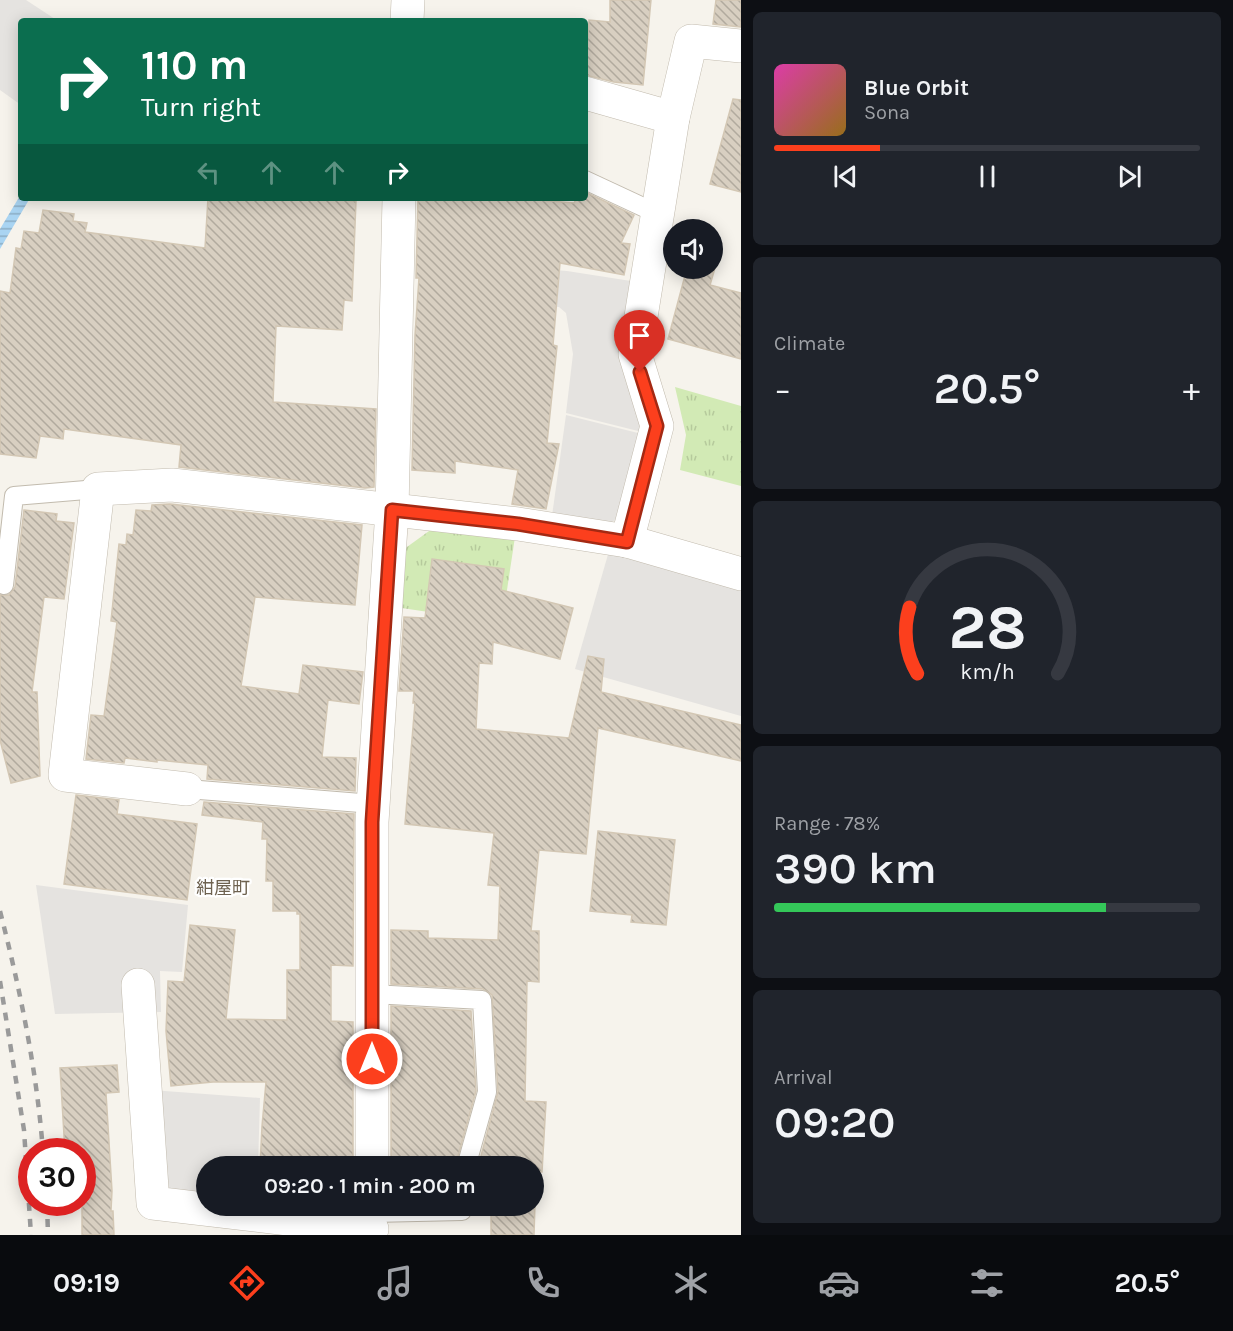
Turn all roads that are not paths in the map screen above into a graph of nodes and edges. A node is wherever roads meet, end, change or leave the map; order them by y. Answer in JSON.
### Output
{"nodes":[{"id":1,"x":408,"y":0,"type":"edge"},
{"id":2,"x":407,"y":18,"type":"edge"},
{"id":3,"x":741,"y":46,"type":"edge"},
{"id":4,"x":588,"y":94,"type":"edge"},
{"id":5,"x":674,"y":118,"type":"junction"},
{"id":6,"x":588,"y":181,"type":"edge"},
{"id":7,"x":399,"y":201,"type":"edge"},
{"id":8,"x":658,"y":214,"type":"junction"},
{"id":9,"x":98,"y":489,"type":"junction"},
{"id":10,"x":392,"y":510,"type":"junction"},
{"id":11,"x":627,"y":542,"type":"junction"},
{"id":12,"x":741,"y":574,"type":"edge"},
{"id":13,"x":4,"y":585,"type":"dead end"},
{"id":14,"x":187,"y":789,"type":"joint"},
{"id":15,"x":373,"y":804,"type":"junction"},
{"id":16,"x":138,"y":985,"type":"dead end"},
{"id":17,"x":372,"y":994,"type":"junction"},
{"id":18,"x":372,"y":1156,"type":"edge"},
{"id":19,"x":469,"y":1156,"type":"edge"},
{"id":20,"x":417,"y":1216,"type":"edge"},
{"id":21,"x":372,"y":1221,"type":"edge"}],
"edges":[{"from":1,"to":2,"type":"street"},
{"from":3,"to":5,"type":"street"},
{"from":4,"to":5,"type":"street"},
{"from":5,"to":8,"type":"street"},
{"from":6,"to":8,"type":"lane"},
{"from":7,"to":10,"type":"street"},
{"from":8,"to":11,"type":"street"},
{"from":9,"to":10,"type":"street"},
{"from":9,"to":13,"type":"lane"},
{"from":9,"to":14,"type":"street"},
{"from":10,"to":11,"type":"street"},
{"from":10,"to":15,"type":"street"},
{"from":11,"to":12,"type":"street"},
{"from":14,"to":15,"type":"lane"},
{"from":15,"to":17,"type":"street"},
{"from":16,"to":21,"type":"street"},
{"from":17,"to":18,"type":"street"},
{"from":17,"to":19,"type":"lane"},
{"from":20,"to":21,"type":"lane"}]}
